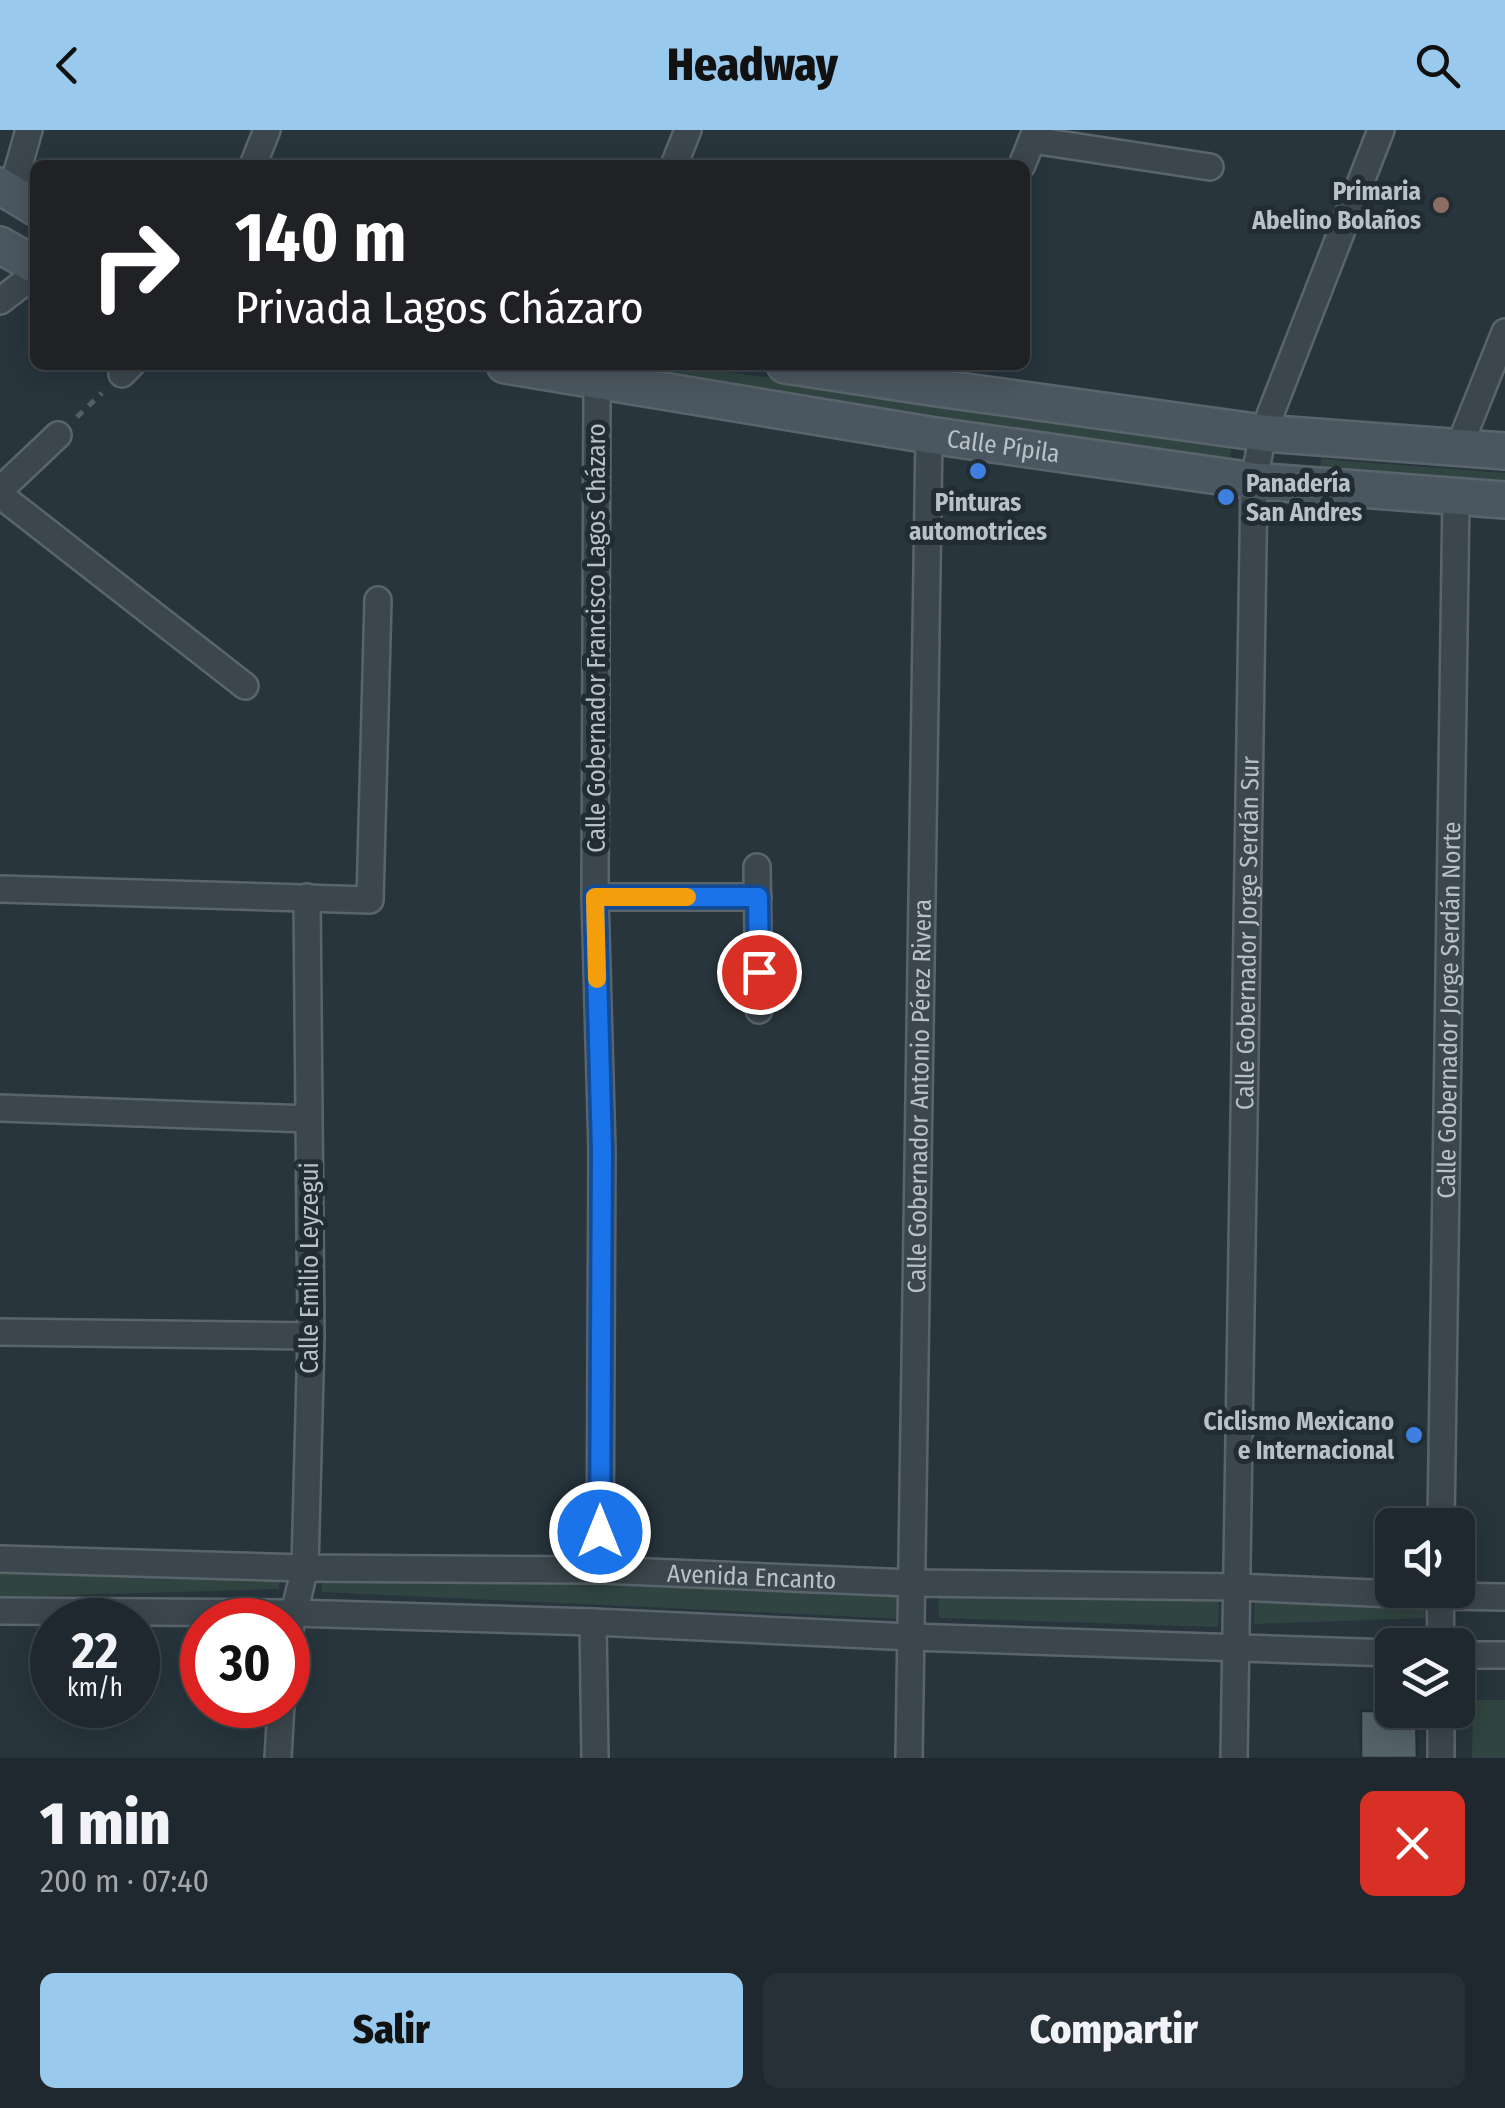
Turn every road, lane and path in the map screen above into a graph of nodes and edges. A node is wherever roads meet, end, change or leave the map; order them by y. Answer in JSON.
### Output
{"nodes":[{"id":1,"x":29,"y":130,"type":"edge"},
{"id":2,"x":267,"y":130,"type":"edge"},
{"id":3,"x":688,"y":130,"type":"edge"},
{"id":4,"x":1381,"y":130,"type":"edge"},
{"id":5,"x":1034,"y":135,"type":"edge"},
{"id":6,"x":255,"y":160,"type":"edge"},
{"id":7,"x":676,"y":160,"type":"edge"},
{"id":8,"x":1024,"y":160,"type":"edge"},
{"id":9,"x":1210,"y":167,"type":"dead end"},
{"id":10,"x":15,"y":196,"type":"edge"},
{"id":11,"x":0,"y":245,"type":"edge"},
{"id":12,"x":30,"y":262,"type":"edge"},
{"id":13,"x":30,"y":278,"type":"edge"},
{"id":14,"x":0,"y":301,"type":"edge"},
{"id":15,"x":1505,"y":332,"type":"edge"},
{"id":16,"x":125,"y":370,"type":"edge"},
{"id":17,"x":556,"y":370,"type":"edge"},
{"id":18,"x":853,"y":370,"type":"edge"},
{"id":19,"x":598,"y":374,"type":"edge"},
{"id":20,"x":934,"y":376,"type":"edge"},
{"id":21,"x":1263,"y":432,"type":"junction"},
{"id":22,"x":929,"y":435,"type":"junction"},
{"id":23,"x":58,"y":436,"type":"joint"},
{"id":24,"x":1459,"y":447,"type":"junction"},
{"id":25,"x":1505,"y":451,"type":"edge"},
{"id":26,"x":1254,"y":481,"type":"junction"},
{"id":27,"x":0,"y":492,"type":"edge"},
{"id":28,"x":1456,"y":496,"type":"junction"},
{"id":29,"x":1505,"y":500,"type":"edge"},
{"id":30,"x":378,"y":600,"type":"dead end"},
{"id":31,"x":245,"y":686,"type":"dead end"},
{"id":32,"x":757,"y":867,"type":"dead end"},
{"id":33,"x":0,"y":890,"type":"edge"},
{"id":34,"x":595,"y":897,"type":"junction"},
{"id":35,"x":758,"y":897,"type":"junction"},
{"id":36,"x":307,"y":898,"type":"junction"},
{"id":37,"x":759,"y":1010,"type":"dead end"},
{"id":38,"x":0,"y":1108,"type":"edge"},
{"id":39,"x":308,"y":1120,"type":"junction"},
{"id":40,"x":0,"y":1332,"type":"edge"},
{"id":41,"x":311,"y":1336,"type":"junction"},
{"id":42,"x":1440,"y":1508,"type":"edge"},
{"id":43,"x":0,"y":1559,"type":"edge"},
{"id":44,"x":305,"y":1568,"type":"junction"},
{"id":45,"x":600,"y":1570,"type":"junction"},
{"id":46,"x":911,"y":1583,"type":"junction"},
{"id":47,"x":1238,"y":1587,"type":"junction"},
{"id":48,"x":1375,"y":1591,"type":"edge"},
{"id":49,"x":1475,"y":1595,"type":"edge"},
{"id":50,"x":1505,"y":1597,"type":"edge"},
{"id":51,"x":298,"y":1598,"type":"edge"},
{"id":52,"x":0,"y":1611,"type":"edge"},
{"id":53,"x":180,"y":1620,"type":"edge"},
{"id":54,"x":593,"y":1622,"type":"junction"},
{"id":55,"x":310,"y":1625,"type":"edge"},
{"id":56,"x":911,"y":1638,"type":"junction"},
{"id":57,"x":1237,"y":1649,"type":"junction"},
{"id":58,"x":1375,"y":1653,"type":"edge"},
{"id":59,"x":1475,"y":1655,"type":"edge"},
{"id":60,"x":1505,"y":1656,"type":"edge"},
{"id":61,"x":279,"y":1728,"type":"edge"},
{"id":62,"x":1442,"y":1728,"type":"edge"},
{"id":63,"x":278,"y":1758,"type":"edge"},
{"id":64,"x":595,"y":1758,"type":"edge"},
{"id":65,"x":909,"y":1758,"type":"edge"},
{"id":66,"x":1234,"y":1758,"type":"edge"},
{"id":67,"x":1442,"y":1758,"type":"edge"}],
"edges":[{"from":1,"to":10,"type":"street"},
{"from":2,"to":6,"type":"street"},
{"from":3,"to":7,"type":"street"},
{"from":4,"to":21,"type":"street","name":"Calle Gobernador Jorge Serdán Sur"},
{"from":5,"to":8,"type":"street"},
{"from":5,"to":9,"type":"street"},
{"from":11,"to":12,"type":"main road"},
{"from":13,"to":14,"type":"street"},
{"from":15,"to":24,"type":"street"},
{"from":16,"to":23,"type":"path"},
{"from":17,"to":19,"type":"main road","name":"Calle Pípila"},
{"from":18,"to":20,"type":"main road","name":"Calle Pípila"},
{"from":19,"to":22,"type":"main road","name":"Calle Pípila"},
{"from":19,"to":34,"type":"street","name":"Calle Gobernador Francisco Lagos Cházaro"},
{"from":20,"to":21,"type":"main road","name":"Calle Pípila"},
{"from":21,"to":24,"type":"main road","name":"Calle Pípila"},
{"from":21,"to":26,"type":"street","name":"Calle Gobernador Jorge Serdán Sur"},
{"from":22,"to":26,"type":"main road","name":"Calle Pípila"},
{"from":22,"to":46,"type":"street","name":"Calle Gobernador Antonio Pérez Rivera"},
{"from":23,"to":27,"type":"street"},
{"from":24,"to":25,"type":"main road","name":"Calle Pípila"},
{"from":26,"to":28,"type":"main road","name":"Calle Pípila"},
{"from":26,"to":47,"type":"street","name":"Calle Gobernador Jorge Serdán Sur"},
{"from":27,"to":31,"type":"street"},
{"from":28,"to":29,"type":"main road","name":"Calle Pípila"},
{"from":28,"to":42,"type":"street","name":"Calle Gobernador Jorge Serdán Norte"},
{"from":30,"to":36,"type":"street"},
{"from":32,"to":35,"type":"street"},
{"from":33,"to":36,"type":"street"},
{"from":34,"to":35,"type":"street"},
{"from":34,"to":45,"type":"street","name":"Calle Gobernador Francisco Lagos Cházaro"},
{"from":35,"to":37,"type":"street"},
{"from":36,"to":39,"type":"street","name":"Calle Emilio Leyzegui"},
{"from":38,"to":39,"type":"street"},
{"from":39,"to":41,"type":"street","name":"Calle Emilio Leyzegui"},
{"from":40,"to":41,"type":"street"},
{"from":41,"to":44,"type":"street","name":"Calle Emilio Leyzegui"},
{"from":43,"to":44,"type":"street","name":"Avenida Encanto"},
{"from":44,"to":45,"type":"street","name":"Avenida Encanto"},
{"from":44,"to":51,"type":"street","name":"Calle Emilio Leyzegui"},
{"from":45,"to":46,"type":"street","name":"Avenida Encanto"},
{"from":46,"to":47,"type":"street","name":"Avenida Encanto"},
{"from":46,"to":56,"type":"street","name":"Calle Gobernador Antonio Pérez Rivera"},
{"from":47,"to":48,"type":"street","name":"Avenida Encanto"},
{"from":47,"to":57,"type":"street","name":"Calle Gobernador Jorge Serdán Sur"},
{"from":49,"to":50,"type":"street","name":"Avenida Encanto"},
{"from":52,"to":53,"type":"street"},
{"from":54,"to":55,"type":"street"},
{"from":54,"to":56,"type":"street"},
{"from":54,"to":64,"type":"street"},
{"from":56,"to":57,"type":"street"},
{"from":56,"to":65,"type":"street","name":"Calle Gobernador Antonio Pérez Rivera"},
{"from":57,"to":58,"type":"street"},
{"from":57,"to":66,"type":"street","name":"Calle Gobernador Jorge Serdán Sur"},
{"from":59,"to":60,"type":"street"},
{"from":61,"to":63,"type":"street"},
{"from":62,"to":67,"type":"street"}]}
